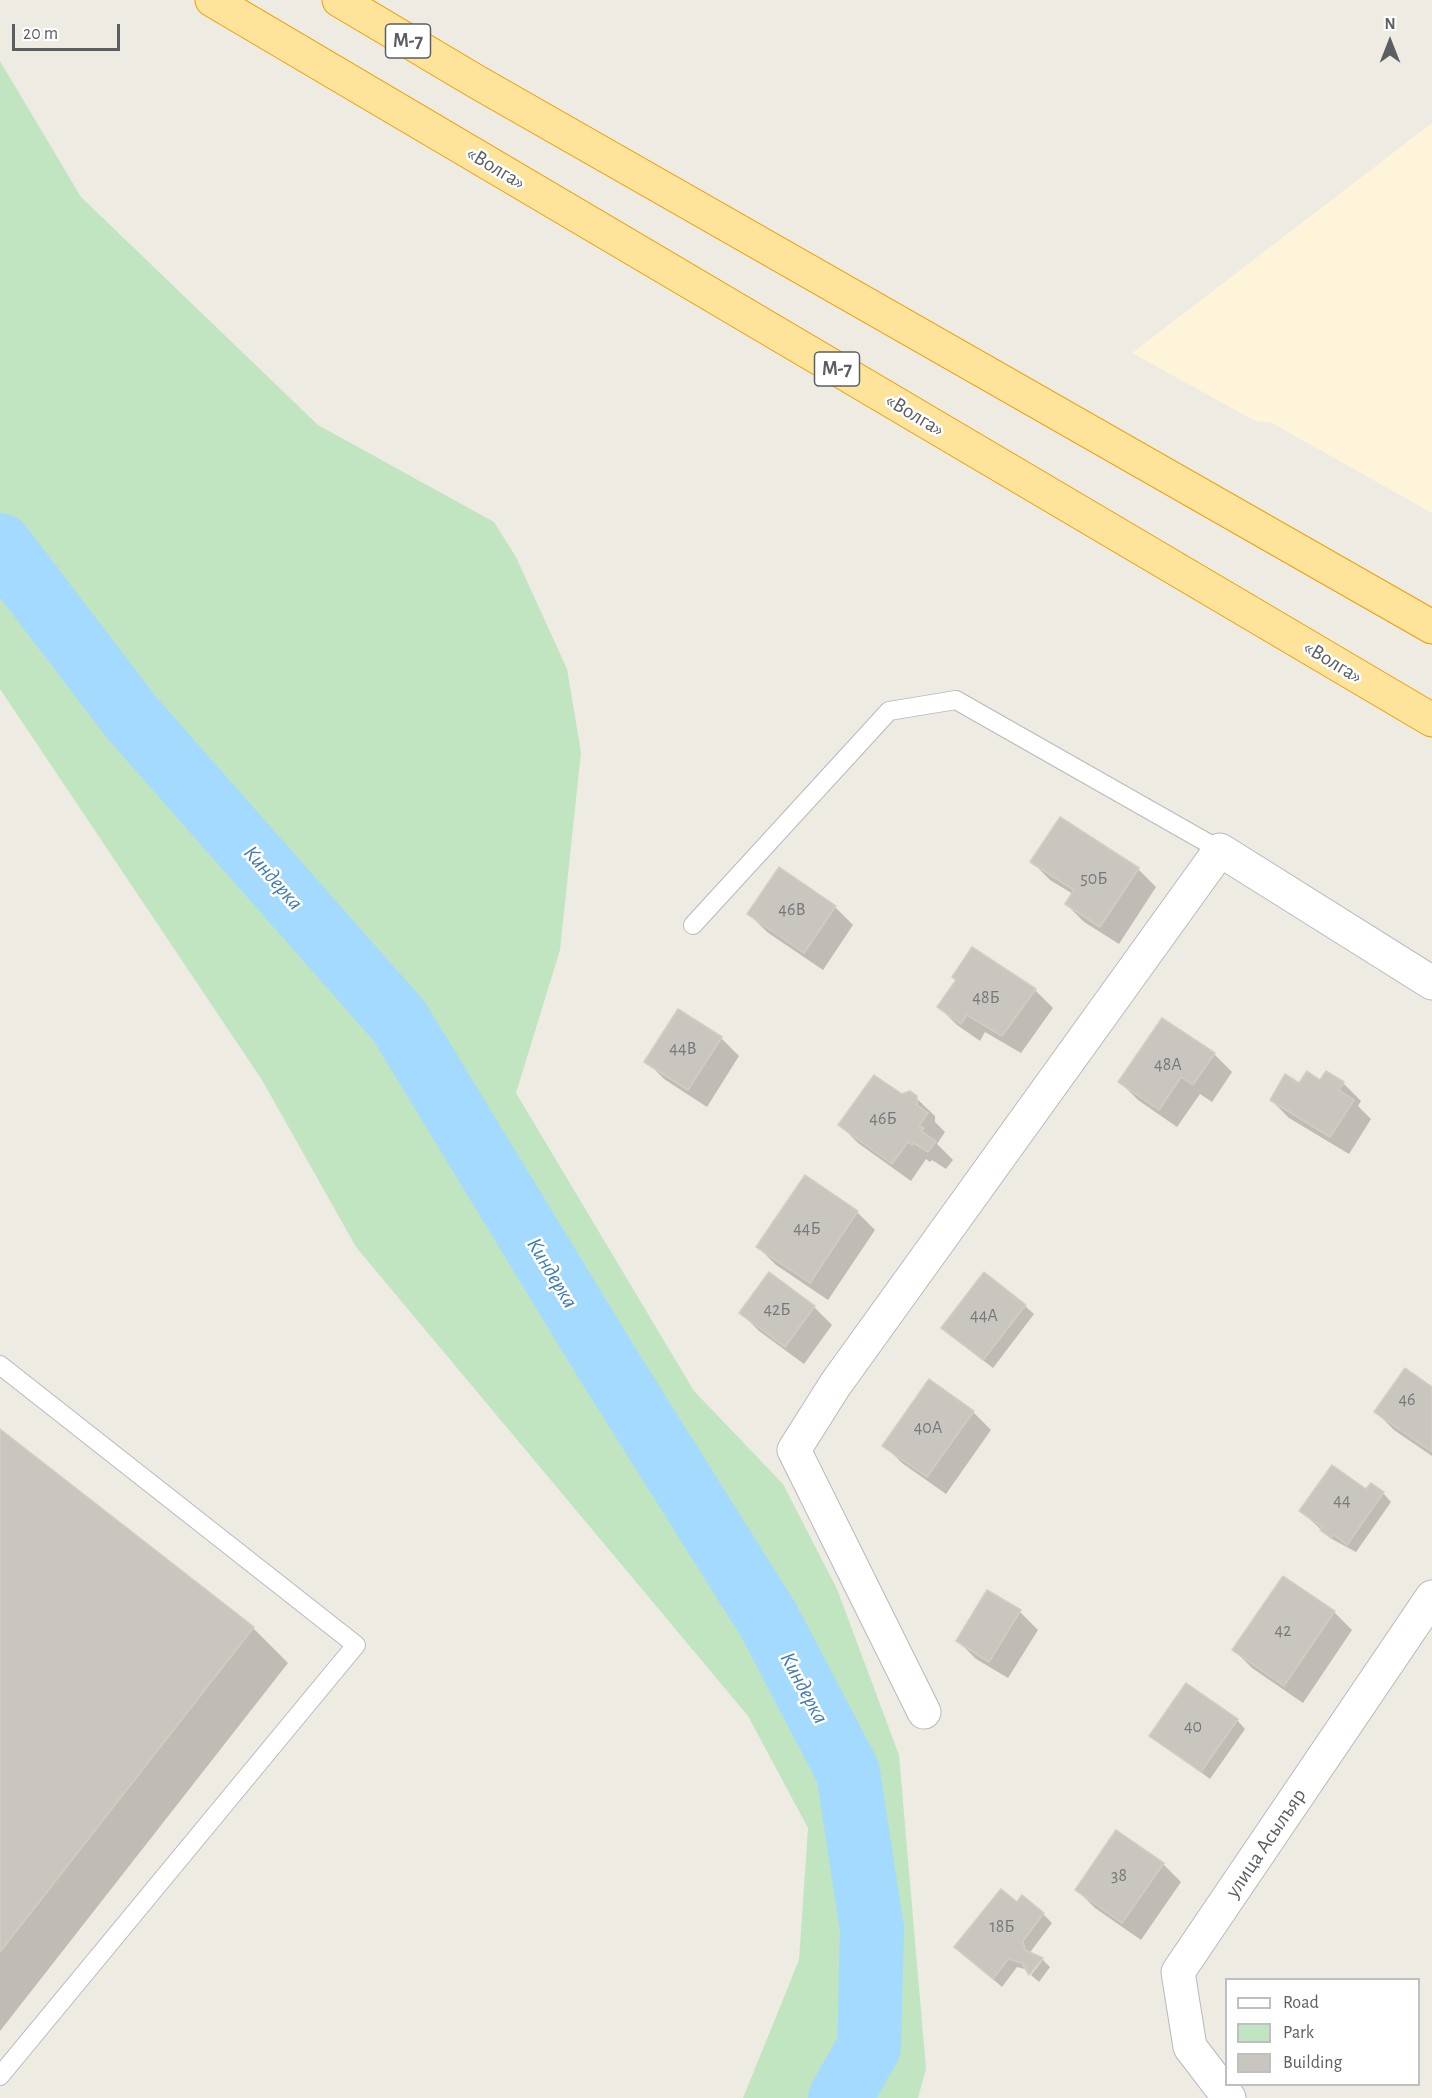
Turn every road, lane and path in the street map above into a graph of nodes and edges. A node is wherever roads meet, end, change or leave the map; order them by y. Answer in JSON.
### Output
{"nodes":[{"id":1,"x":212,"y":0,"type":"edge"},
{"id":2,"x":339,"y":0,"type":"edge"},
{"id":3,"x":1432,"y":627,"type":"edge"},
{"id":4,"x":1432,"y":720,"type":"edge"},
{"id":5,"x":1220,"y":850,"type":"junction"},
{"id":6,"x":693,"y":925,"type":"dead end"},
{"id":7,"x":1432,"y":983,"type":"edge"},
{"id":8,"x":0,"y":1365,"type":"edge"},
{"id":9,"x":1432,"y":1597,"type":"edge"},
{"id":10,"x":924,"y":1712,"type":"dead end"},
{"id":11,"x":0,"y":2076,"type":"edge"},
{"id":12,"x":1228,"y":2098,"type":"edge"}],
"edges":[{"from":1,"to":4,"type":"highway","name":"«Волга»","number":"М-7"},
{"from":2,"to":3,"type":"highway","number":"М-7"},
{"from":5,"to":6,"type":"lane"},
{"from":5,"to":7,"type":"street"},
{"from":5,"to":10,"type":"street"},
{"from":8,"to":11,"type":"lane"},
{"from":9,"to":12,"type":"street","name":"улица Асылъяр"}]}
